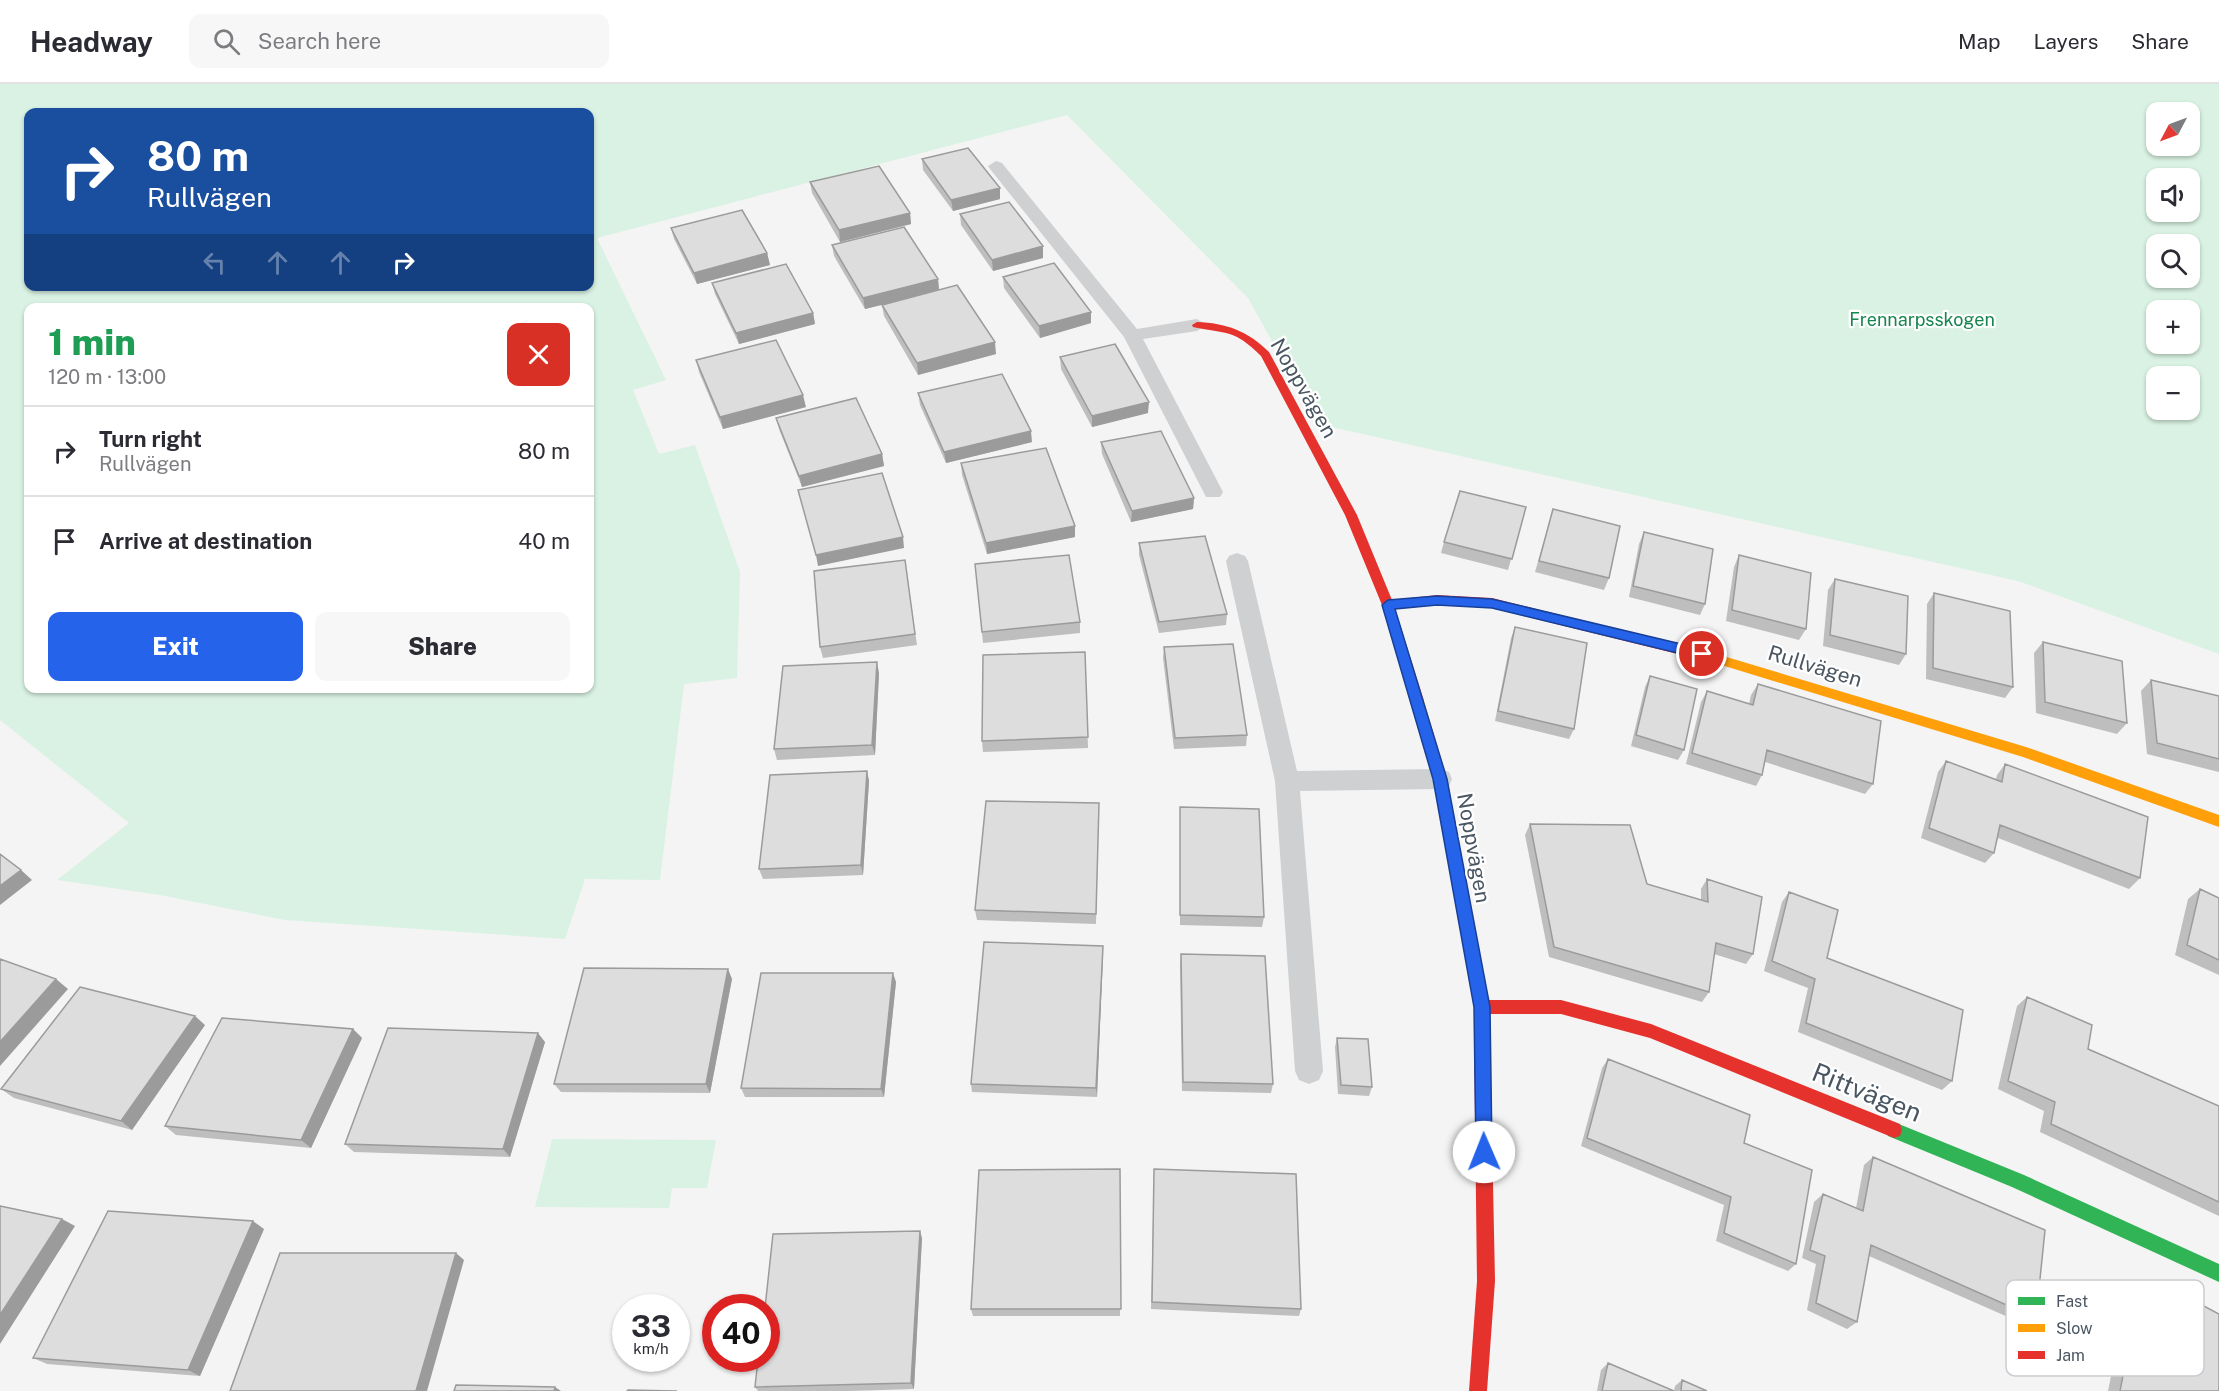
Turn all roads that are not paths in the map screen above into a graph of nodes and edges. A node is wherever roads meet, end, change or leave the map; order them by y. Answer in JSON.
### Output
{"nodes":[{"id":1,"x":996,"y":166,"type":"dead end"},
{"id":2,"x":1197,"y":325,"type":"joint"},
{"id":3,"x":1132,"y":335,"type":"junction"},
{"id":4,"x":1213,"y":492,"type":"dead end"},
{"id":5,"x":1237,"y":561,"type":"dead end"},
{"id":6,"x":1388,"y":605,"type":"junction"},
{"id":7,"x":1440,"y":779,"type":"junction"},
{"id":8,"x":1287,"y":781,"type":"junction"},
{"id":9,"x":2219,"y":821,"type":"edge"},
{"id":10,"x":1482,"y":1007,"type":"junction"},
{"id":11,"x":1309,"y":1071,"type":"dead end"},
{"id":12,"x":2219,"y":1273,"type":"edge"},
{"id":13,"x":1478,"y":1391,"type":"edge"}],
"edges":[{"from":1,"to":3,"type":"lane"},
{"from":2,"to":3,"type":"lane"},
{"from":2,"to":6,"type":"street","name":"Noppvägen"},
{"from":3,"to":4,"type":"lane"},
{"from":5,"to":8,"type":"lane"},
{"from":6,"to":7,"type":"street","name":"Noppvägen"},
{"from":6,"to":9,"type":"street","name":"Rullvägen"},
{"from":7,"to":8,"type":"lane"},
{"from":7,"to":10,"type":"street","name":"Noppvägen"},
{"from":8,"to":11,"type":"lane"},
{"from":10,"to":12,"type":"street","name":"Rittvägen"},
{"from":10,"to":13,"type":"street","name":"Noppvägen"}]}
